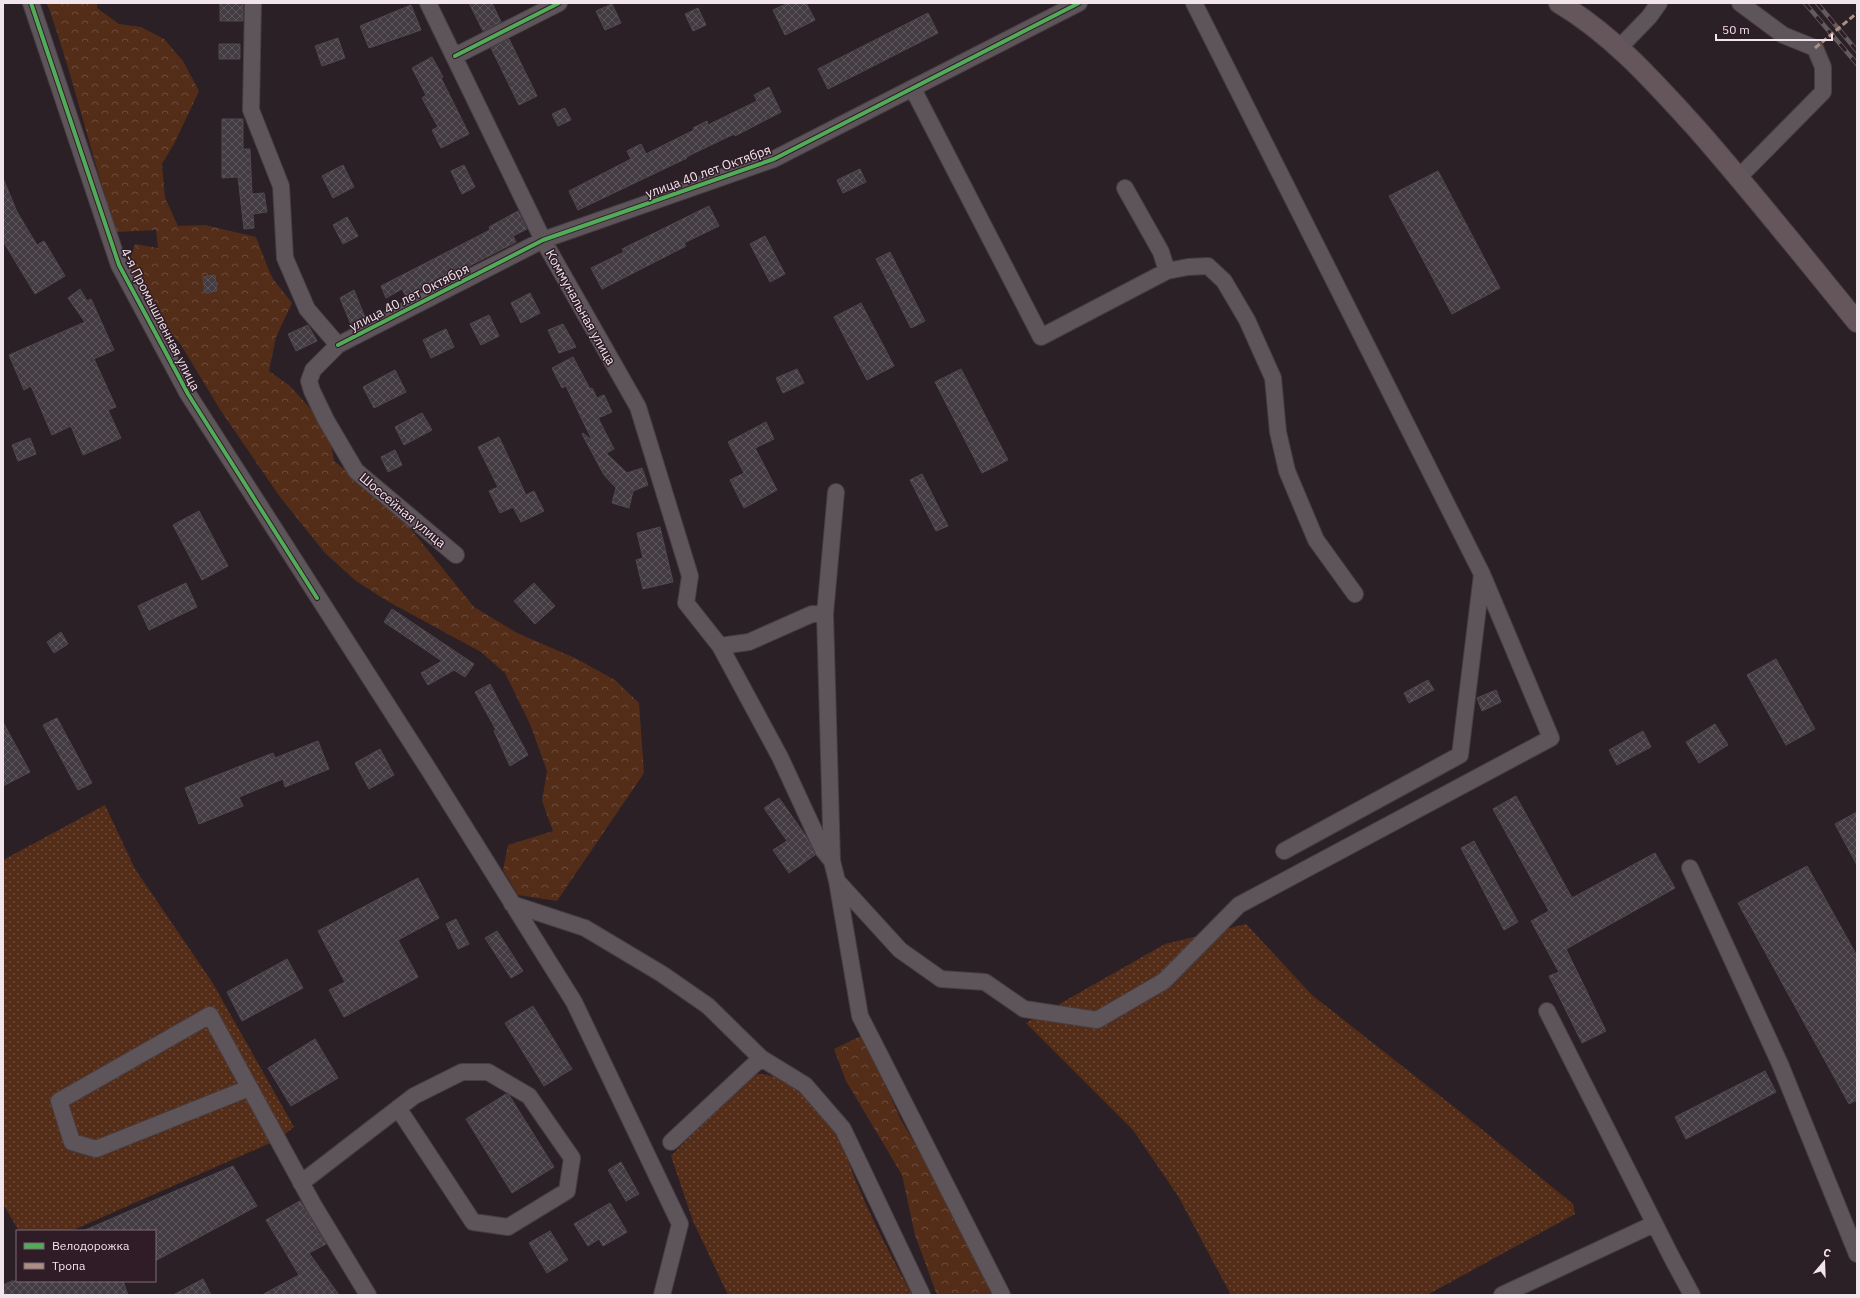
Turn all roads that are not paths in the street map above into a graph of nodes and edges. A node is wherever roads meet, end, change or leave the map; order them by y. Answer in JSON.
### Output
{"nodes":[{"id":1,"x":31,"y":3,"type":"edge"},
{"id":2,"x":253,"y":3,"type":"edge"},
{"id":3,"x":428,"y":3,"type":"edge"},
{"id":4,"x":559,"y":3,"type":"edge"},
{"id":5,"x":1079,"y":3,"type":"edge"},
{"id":6,"x":1194,"y":3,"type":"edge"},
{"id":7,"x":1559,"y":3,"type":"edge"},
{"id":8,"x":1659,"y":3,"type":"edge"},
{"id":9,"x":1740,"y":3,"type":"edge"},
{"id":10,"x":1619,"y":48,"type":"junction"},
{"id":11,"x":455,"y":56,"type":"junction"},
{"id":12,"x":913,"y":89,"type":"junction"},
{"id":13,"x":1739,"y":177,"type":"junction"},
{"id":14,"x":1125,"y":188,"type":"dead end"},
{"id":15,"x":543,"y":240,"type":"junction"},
{"id":16,"x":1168,"y":271,"type":"junction"},
{"id":17,"x":1857,"y":322,"type":"edge"},
{"id":18,"x":338,"y":345,"type":"junction"},
{"id":19,"x":836,"y":492,"type":"dead end"},
{"id":20,"x":456,"y":554,"type":"dead end"},
{"id":21,"x":1482,"y":574,"type":"junction"},
{"id":22,"x":1355,"y":594,"type":"dead end"},
{"id":23,"x":825,"y":614,"type":"junction"},
{"id":24,"x":720,"y":646,"type":"junction"},
{"id":25,"x":1284,"y":851,"type":"dead end"},
{"id":26,"x":832,"y":861,"type":"junction"},
{"id":27,"x":1690,"y":868,"type":"dead end"},
{"id":28,"x":837,"y":881,"type":"junction"},
{"id":29,"x":512,"y":904,"type":"junction"},
{"id":30,"x":1547,"y":1010,"type":"dead end"},
{"id":31,"x":761,"y":1058,"type":"junction"},
{"id":32,"x":250,"y":1088,"type":"junction"},
{"id":33,"x":398,"y":1108,"type":"junction"},
{"id":34,"x":671,"y":1142,"type":"dead end"},
{"id":35,"x":301,"y":1183,"type":"junction"},
{"id":36,"x":1654,"y":1224,"type":"junction"},
{"id":37,"x":1857,"y":1254,"type":"edge"},
{"id":38,"x":368,"y":1295,"type":"edge"},
{"id":39,"x":662,"y":1295,"type":"edge"},
{"id":40,"x":922,"y":1295,"type":"edge"},
{"id":41,"x":1002,"y":1295,"type":"edge"},
{"id":42,"x":1502,"y":1295,"type":"edge"},
{"id":43,"x":1692,"y":1295,"type":"edge"}],
"edges":[{"from":1,"to":29,"type":"street","name":"4-я Промышленная улица"},
{"from":2,"to":18,"type":"street"},
{"from":3,"to":11,"type":"street","name":"Коммунальная улица"},
{"from":4,"to":11,"type":"street"},
{"from":5,"to":12,"type":"street","name":"улица 40 лет Октября"},
{"from":6,"to":21,"type":"street"},
{"from":7,"to":10,"type":"main road"},
{"from":8,"to":10,"type":"street"},
{"from":9,"to":13,"type":"street"},
{"from":10,"to":13,"type":"main road"},
{"from":11,"to":15,"type":"street","name":"Коммунальная улица"},
{"from":12,"to":15,"type":"street","name":"улица 40 лет Октября"},
{"from":12,"to":16,"type":"street"},
{"from":13,"to":17,"type":"main road"},
{"from":14,"to":16,"type":"street"},
{"from":15,"to":18,"type":"street","name":"улица 40 лет Октября"},
{"from":15,"to":24,"type":"street","name":"Коммунальная улица"},
{"from":16,"to":22,"type":"street"},
{"from":18,"to":20,"type":"street","name":"Шоссейная улица"},
{"from":19,"to":23,"type":"street"},
{"from":21,"to":25,"type":"street"},
{"from":21,"to":28,"type":"street"},
{"from":23,"to":24,"type":"street"},
{"from":23,"to":26,"type":"street"},
{"from":24,"to":26,"type":"street"},
{"from":26,"to":28,"type":"street"},
{"from":27,"to":37,"type":"street"},
{"from":28,"to":41,"type":"street"},
{"from":29,"to":31,"type":"street"},
{"from":29,"to":39,"type":"street","name":"4-я Промышленная улица"},
{"from":30,"to":36,"type":"street"},
{"from":31,"to":34,"type":"street"},
{"from":31,"to":40,"type":"street"},
{"from":32,"to":32,"type":"street"},
{"from":32,"to":35,"type":"street"},
{"from":33,"to":33,"type":"street"},
{"from":33,"to":35,"type":"street"},
{"from":35,"to":38,"type":"street"},
{"from":36,"to":42,"type":"street"},
{"from":36,"to":43,"type":"street"}]}
